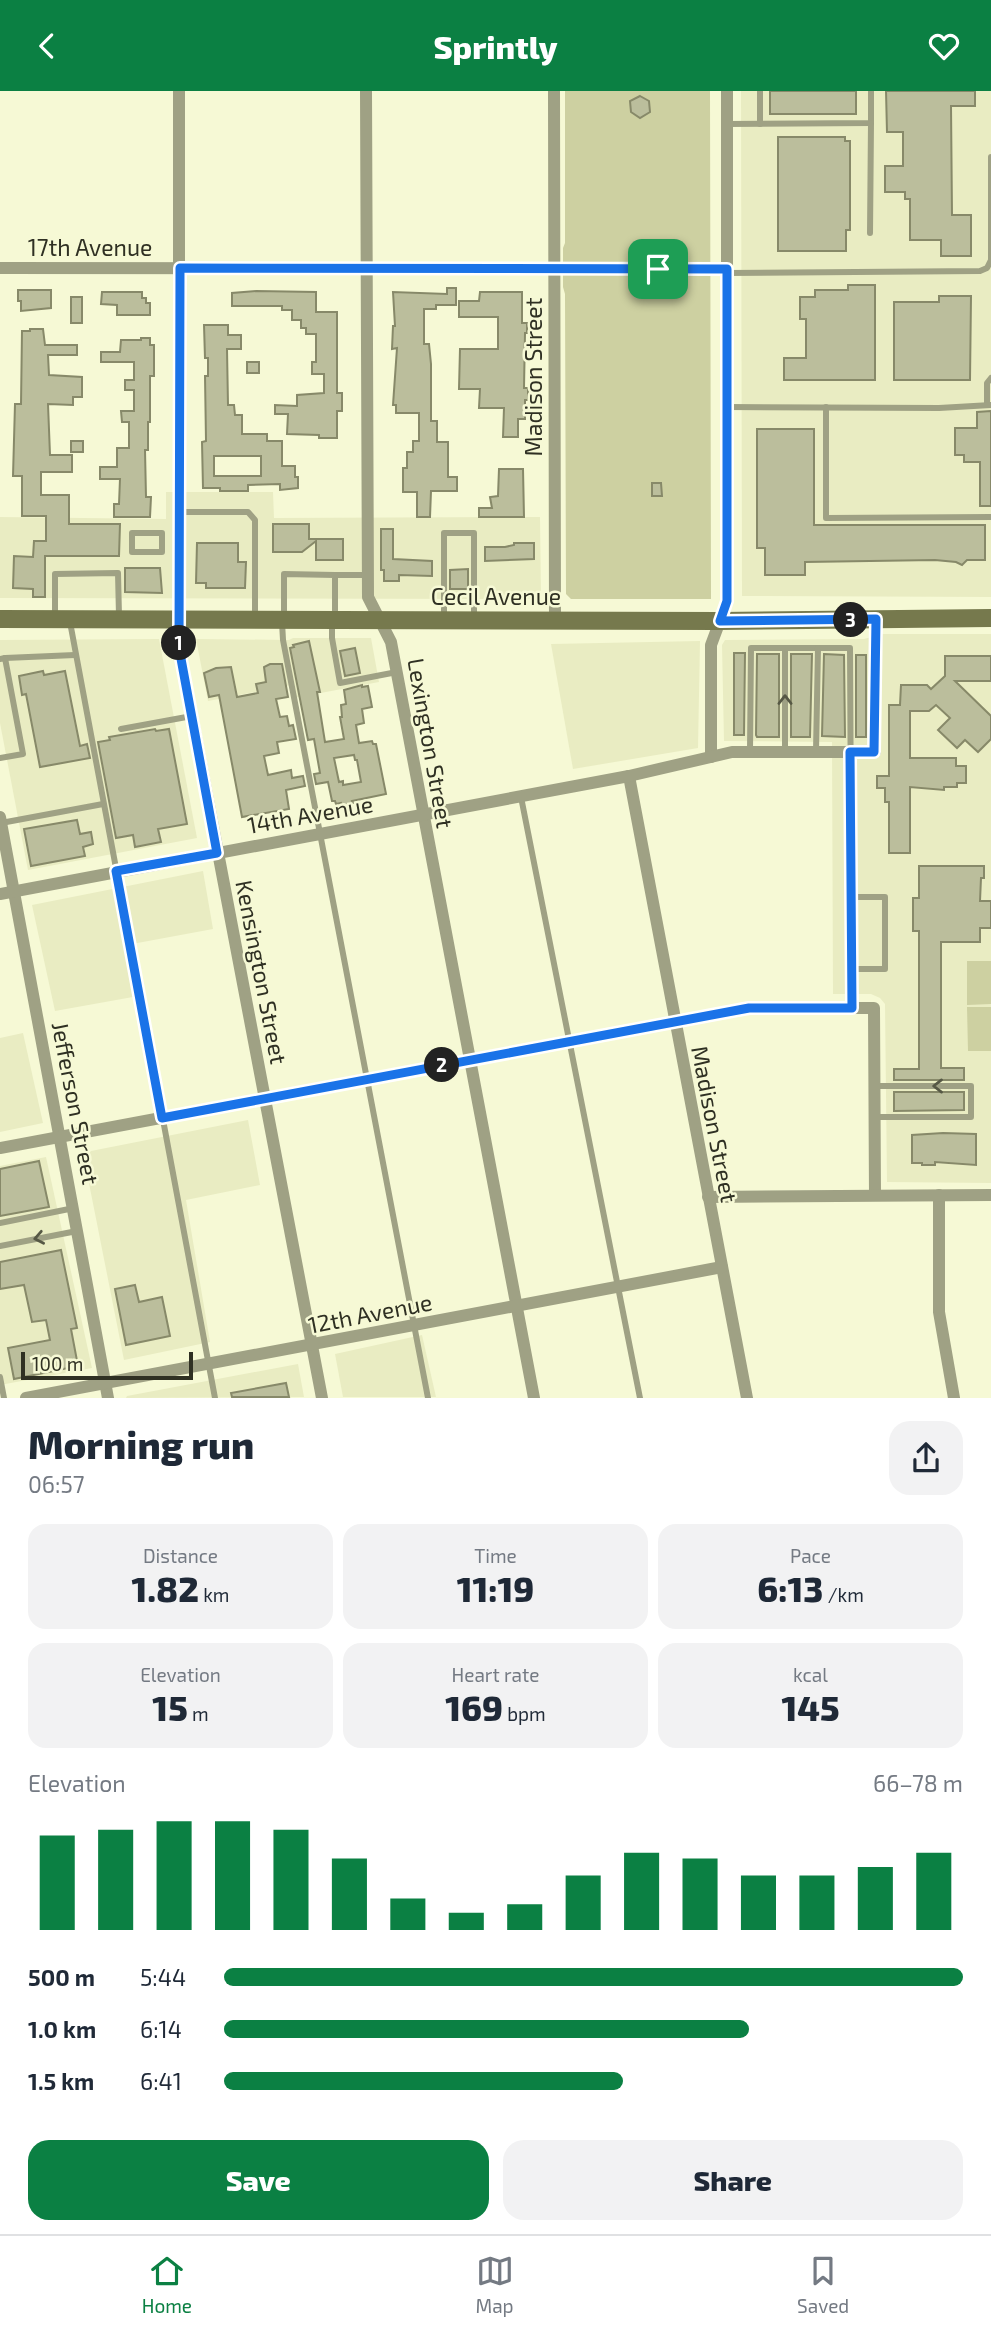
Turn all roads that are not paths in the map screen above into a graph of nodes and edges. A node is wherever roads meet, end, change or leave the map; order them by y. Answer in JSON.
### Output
{"nodes":[{"id":1,"x":179,"y":91,"type":"edge"},
{"id":2,"x":366,"y":91,"type":"edge"},
{"id":3,"x":554,"y":91,"type":"edge"},
{"id":4,"x":727,"y":91,"type":"edge"},
{"id":5,"x":761,"y":91,"type":"edge"},
{"id":6,"x":870,"y":91,"type":"edge"},
{"id":7,"x":870,"y":123,"type":"junction"},
{"id":8,"x":727,"y":124,"type":"junction"},
{"id":9,"x":760,"y":124,"type":"junction"},
{"id":10,"x":991,"y":157,"type":"edge"},
{"id":11,"x":870,"y":233,"type":"dead end"},
{"id":12,"x":991,"y":260,"type":"edge"},
{"id":13,"x":0,"y":268,"type":"edge"},
{"id":14,"x":180,"y":268,"type":"junction"},
{"id":15,"x":367,"y":268,"type":"junction"},
{"id":16,"x":554,"y":269,"type":"junction"},
{"id":17,"x":727,"y":271,"type":"junction"},
{"id":18,"x":991,"y":378,"type":"edge"},
{"id":19,"x":989,"y":405,"type":"edge"},
{"id":20,"x":727,"y":407,"type":"junction"},
{"id":21,"x":826,"y":407,"type":"junction"},
{"id":22,"x":181,"y":512,"type":"junction"},
{"id":23,"x":991,"y":517,"type":"edge"},
{"id":24,"x":162,"y":533,"type":"junction"},
{"id":25,"x":181,"y":533,"type":"junction"},
{"id":26,"x":335,"y":575,"type":"junction"},
{"id":27,"x":368,"y":575,"type":"junction"},
{"id":28,"x":991,"y":618,"type":"edge"},
{"id":29,"x":0,"y":619,"type":"edge"},
{"id":30,"x":118,"y":619,"type":"junction"},
{"id":31,"x":180,"y":619,"type":"junction"},
{"id":32,"x":255,"y":619,"type":"junction"},
{"id":33,"x":876,"y":619,"type":"junction"},
{"id":34,"x":62,"y":620,"type":"junction"},
{"id":35,"x":283,"y":620,"type":"junction"},
{"id":36,"x":333,"y":620,"type":"junction"},
{"id":37,"x":379,"y":620,"type":"junction"},
{"id":38,"x":444,"y":620,"type":"junction"},
{"id":39,"x":474,"y":620,"type":"junction"},
{"id":40,"x":555,"y":620,"type":"junction"},
{"id":41,"x":720,"y":621,"type":"junction"},
{"id":42,"x":785,"y":648,"type":"junction"},
{"id":43,"x":818,"y":648,"type":"junction"},
{"id":44,"x":75,"y":655,"type":"junction"},
{"id":45,"x":2,"y":658,"type":"edge"},
{"id":46,"x":397,"y":672,"type":"junction"},
{"id":47,"x":191,"y":716,"type":"junction"},
{"id":48,"x":121,"y":729,"type":"dead end"},
{"id":49,"x":850,"y":746,"type":"junction"},
{"id":50,"x":750,"y":751,"type":"junction"},
{"id":51,"x":785,"y":752,"type":"junction"},
{"id":52,"x":816,"y":752,"type":"junction"},
{"id":53,"x":874,"y":752,"type":"joint"},
{"id":54,"x":711,"y":757,"type":"junction"},
{"id":55,"x":0,"y":758,"type":"edge"},
{"id":56,"x":629,"y":776,"type":"junction"},
{"id":57,"x":521,"y":797,"type":"junction"},
{"id":58,"x":103,"y":804,"type":"junction"},
{"id":59,"x":423,"y":815,"type":"junction"},
{"id":60,"x":1,"y":820,"type":"edge"},
{"id":61,"x":320,"y":834,"type":"junction"},
{"id":62,"x":217,"y":853,"type":"junction"},
{"id":63,"x":116,"y":871,"type":"junction"},
{"id":64,"x":14,"y":892,"type":"junction"},
{"id":65,"x":0,"y":894,"type":"edge"},
{"id":66,"x":851,"y":897,"type":"junction"},
{"id":67,"x":851,"y":969,"type":"junction"},
{"id":68,"x":852,"y":1008,"type":"junction"},
{"id":69,"x":674,"y":1022,"type":"junction"},
{"id":70,"x":568,"y":1042,"type":"junction"},
{"id":71,"x":469,"y":1060,"type":"junction"},
{"id":72,"x":366,"y":1080,"type":"junction"},
{"id":73,"x":874,"y":1086,"type":"junction"},
{"id":74,"x":265,"y":1099,"type":"junction"},
{"id":75,"x":875,"y":1117,"type":"junction"},
{"id":76,"x":162,"y":1118,"type":"junction"},
{"id":77,"x":61,"y":1137,"type":"junction"},
{"id":78,"x":0,"y":1149,"type":"edge"},
{"id":79,"x":875,"y":1195,"type":"junction"},
{"id":80,"x":939,"y":1195,"type":"junction"},
{"id":81,"x":991,"y":1195,"type":"edge"},
{"id":82,"x":708,"y":1197,"type":"junction"},
{"id":83,"x":74,"y":1208,"type":"junction"},
{"id":84,"x":0,"y":1223,"type":"edge"},
{"id":85,"x":78,"y":1231,"type":"junction"},
{"id":86,"x":0,"y":1246,"type":"edge"},
{"id":87,"x":722,"y":1267,"type":"junction"},
{"id":88,"x":617,"y":1287,"type":"junction"},
{"id":89,"x":517,"y":1306,"type":"junction"},
{"id":90,"x":415,"y":1326,"type":"junction"},
{"id":91,"x":312,"y":1345,"type":"junction"},
{"id":92,"x":208,"y":1364,"type":"junction"},
{"id":93,"x":0,"y":1377,"type":"edge"},
{"id":94,"x":106,"y":1383,"type":"junction"},
{"id":95,"x":4,"y":1398,"type":"edge"},
{"id":96,"x":26,"y":1398,"type":"edge"},
{"id":97,"x":108,"y":1398,"type":"edge"},
{"id":98,"x":215,"y":1398,"type":"edge"},
{"id":99,"x":322,"y":1398,"type":"edge"},
{"id":100,"x":428,"y":1398,"type":"edge"},
{"id":101,"x":534,"y":1398,"type":"edge"},
{"id":102,"x":640,"y":1398,"type":"edge"},
{"id":103,"x":747,"y":1398,"type":"edge"},
{"id":104,"x":954,"y":1398,"type":"edge"}],
"edges":[{"from":1,"to":14,"type":"street","name":"Kensington Street"},
{"from":2,"to":15,"type":"street","name":"Lexington Street"},
{"from":3,"to":16,"type":"street","name":"Madison Street"},
{"from":4,"to":8,"type":"street"},
{"from":5,"to":9,"type":"lane"},
{"from":6,"to":7,"type":"lane"},
{"from":7,"to":9,"type":"lane"},
{"from":7,"to":11,"type":"lane"},
{"from":8,"to":9,"type":"lane"},
{"from":8,"to":17,"type":"street"},
{"from":10,"to":12,"type":"lane"},
{"from":12,"to":17,"type":"lane"},
{"from":13,"to":14,"type":"street","name":"17th Avenue"},
{"from":14,"to":15,"type":"street","name":"17th Avenue"},
{"from":14,"to":22,"type":"street","name":"Kensington Street"},
{"from":15,"to":16,"type":"street","name":"17th Avenue"},
{"from":15,"to":27,"type":"street","name":"Lexington Street"},
{"from":16,"to":17,"type":"street","name":"17th Avenue"},
{"from":16,"to":40,"type":"street","name":"Madison Street"},
{"from":17,"to":20,"type":"street"},
{"from":18,"to":19,"type":"lane"},
{"from":19,"to":21,"type":"lane"},
{"from":20,"to":21,"type":"lane"},
{"from":20,"to":41,"type":"street"},
{"from":21,"to":23,"type":"lane"},
{"from":22,"to":25,"type":"street","name":"Kensington Street"},
{"from":22,"to":32,"type":"lane"},
{"from":24,"to":24,"type":"lane"},
{"from":24,"to":25,"type":"lane"},
{"from":25,"to":31,"type":"street","name":"Kensington Street"},
{"from":26,"to":27,"type":"lane"},
{"from":26,"to":35,"type":"lane"},
{"from":26,"to":36,"type":"lane"},
{"from":27,"to":37,"type":"street","name":"Lexington Street"},
{"from":28,"to":33,"type":"main road","name":"Cecil Avenue"},
{"from":29,"to":34,"type":"main road","name":"Cecil Avenue"},
{"from":30,"to":31,"type":"main road","name":"Cecil Avenue"},
{"from":30,"to":34,"type":"main road","name":"Cecil Avenue"},
{"from":30,"to":34,"type":"lane"},
{"from":31,"to":32,"type":"main road","name":"Cecil Avenue"},
{"from":31,"to":47,"type":"street","name":"Kensington Street"},
{"from":32,"to":35,"type":"main road","name":"Cecil Avenue"},
{"from":33,"to":41,"type":"main road","name":"Cecil Avenue"},
{"from":33,"to":53,"type":"lane"},
{"from":34,"to":44,"type":"lane"},
{"from":35,"to":36,"type":"main road","name":"Cecil Avenue"},
{"from":35,"to":61,"type":"lane"},
{"from":36,"to":37,"type":"main road","name":"Cecil Avenue"},
{"from":36,"to":46,"type":"lane"},
{"from":37,"to":38,"type":"main road","name":"Cecil Avenue"},
{"from":37,"to":46,"type":"street","name":"Lexington Street"},
{"from":38,"to":39,"type":"main road","name":"Cecil Avenue"},
{"from":38,"to":39,"type":"lane"},
{"from":39,"to":40,"type":"main road","name":"Cecil Avenue"},
{"from":40,"to":41,"type":"main road","name":"Cecil Avenue"},
{"from":41,"to":54,"type":"street"},
{"from":42,"to":43,"type":"lane"},
{"from":42,"to":50,"type":"lane"},
{"from":51,"to":42,"type":"lane","one_way":true},
{"from":43,"to":49,"type":"lane"},
{"from":43,"to":52,"type":"lane"},
{"from":44,"to":45,"type":"lane"},
{"from":44,"to":58,"type":"lane"},
{"from":45,"to":55,"type":"lane"},
{"from":46,"to":59,"type":"street","name":"Lexington Street"},
{"from":47,"to":48,"type":"lane"},
{"from":47,"to":62,"type":"street","name":"Kensington Street"},
{"from":49,"to":52,"type":"street"},
{"from":49,"to":53,"type":"street"},
{"from":49,"to":66,"type":"lane"},
{"from":50,"to":51,"type":"street"},
{"from":50,"to":54,"type":"street"},
{"from":51,"to":52,"type":"street"},
{"from":54,"to":56,"type":"street","name":"14th Avenue"},
{"from":56,"to":57,"type":"street","name":"14th Avenue"},
{"from":56,"to":69,"type":"street","name":"Madison Street"},
{"from":57,"to":59,"type":"street","name":"14th Avenue"},
{"from":57,"to":70,"type":"lane"},
{"from":58,"to":60,"type":"lane"},
{"from":58,"to":63,"type":"lane"},
{"from":59,"to":61,"type":"street","name":"14th Avenue"},
{"from":59,"to":71,"type":"street","name":"Lexington Street"},
{"from":60,"to":64,"type":"street","name":"Jefferson Street"},
{"from":61,"to":62,"type":"street","name":"14th Avenue"},
{"from":61,"to":72,"type":"lane"},
{"from":62,"to":63,"type":"street","name":"14th Avenue"},
{"from":62,"to":74,"type":"street","name":"Kensington Street"},
{"from":63,"to":64,"type":"street","name":"14th Avenue"},
{"from":63,"to":76,"type":"lane"},
{"from":64,"to":65,"type":"street","name":"14th Avenue"},
{"from":64,"to":77,"type":"street","name":"Jefferson Street"},
{"from":66,"to":67,"type":"lane"},
{"from":66,"to":67,"type":"lane"},
{"from":67,"to":68,"type":"lane"},
{"from":68,"to":69,"type":"street"},
{"from":68,"to":73,"type":"street"},
{"from":69,"to":70,"type":"street"},
{"from":69,"to":82,"type":"street","name":"Madison Street"},
{"from":70,"to":71,"type":"street"},
{"from":70,"to":88,"type":"lane"},
{"from":71,"to":72,"type":"street"},
{"from":71,"to":89,"type":"street","name":"Lexington Street"},
{"from":72,"to":74,"type":"street"},
{"from":72,"to":90,"type":"lane"},
{"from":73,"to":75,"type":"street"},
{"from":75,"to":73,"type":"lane","one_way":true},
{"from":74,"to":76,"type":"street"},
{"from":74,"to":91,"type":"street","name":"Kensington Street"},
{"from":75,"to":79,"type":"street"},
{"from":76,"to":77,"type":"street"},
{"from":76,"to":92,"type":"lane"},
{"from":77,"to":78,"type":"street"},
{"from":77,"to":83,"type":"street","name":"Jefferson Street"},
{"from":79,"to":80,"type":"street"},
{"from":79,"to":82,"type":"street"},
{"from":80,"to":81,"type":"street"},
{"from":80,"to":104,"type":"street"},
{"from":82,"to":87,"type":"street","name":"Madison Street"},
{"from":83,"to":84,"type":"lane"},
{"from":83,"to":85,"type":"street","name":"Jefferson Street"},
{"from":85,"to":86,"type":"lane","one_way":true},
{"from":85,"to":94,"type":"street","name":"Jefferson Street"},
{"from":87,"to":88,"type":"street","name":"12th Avenue"},
{"from":87,"to":103,"type":"street","name":"Madison Street"},
{"from":88,"to":89,"type":"street","name":"12th Avenue"},
{"from":88,"to":102,"type":"lane"},
{"from":89,"to":90,"type":"street","name":"12th Avenue"},
{"from":89,"to":101,"type":"street","name":"Lexington Street"},
{"from":90,"to":91,"type":"street","name":"12th Avenue"},
{"from":90,"to":100,"type":"lane"},
{"from":91,"to":92,"type":"street","name":"12th Avenue"},
{"from":91,"to":99,"type":"street","name":"Kensington Street"},
{"from":92,"to":94,"type":"street","name":"12th Avenue"},
{"from":92,"to":98,"type":"lane"},
{"from":93,"to":95,"type":"lane"},
{"from":94,"to":96,"type":"street","name":"12th Avenue"},
{"from":94,"to":97,"type":"street","name":"Jefferson Street"}]}
